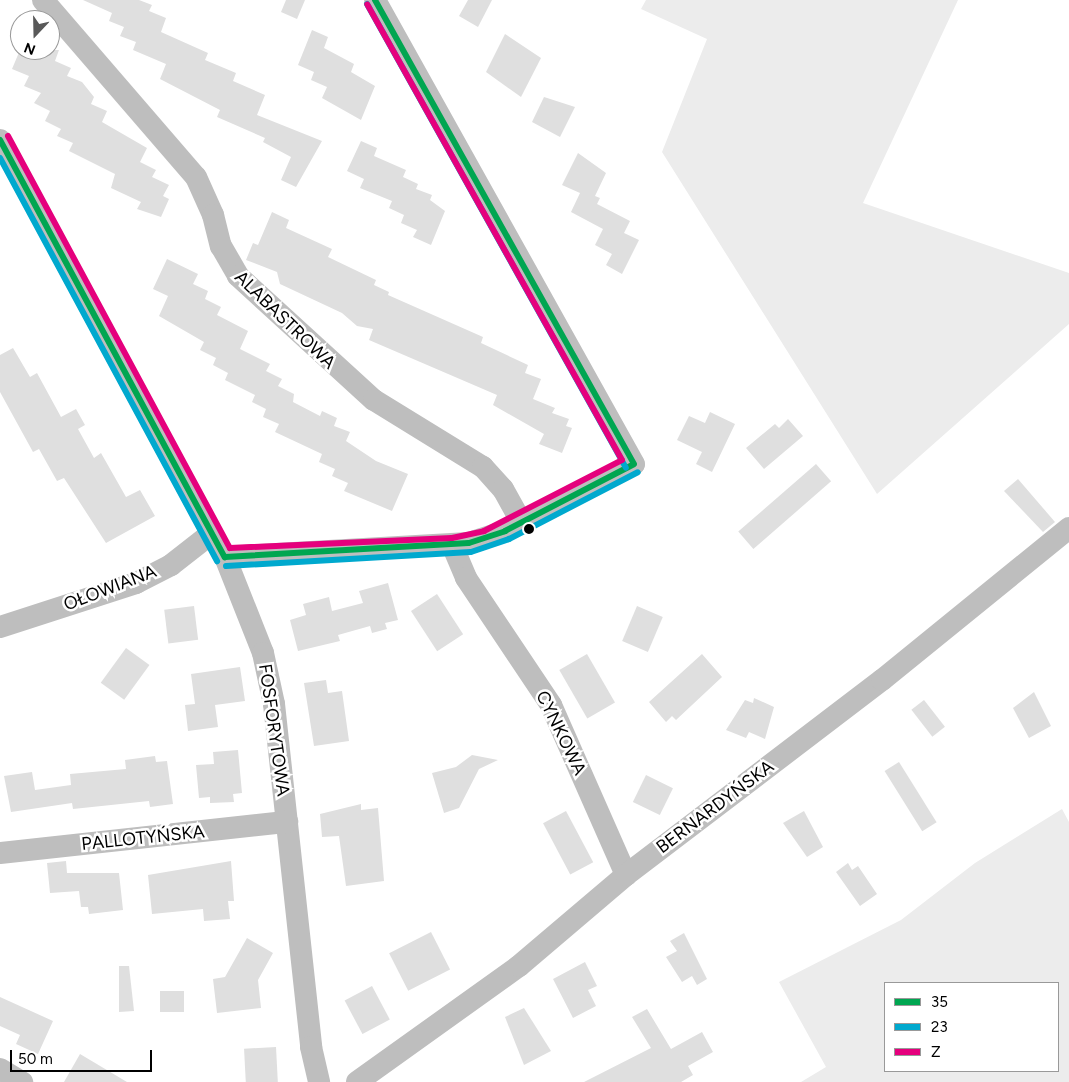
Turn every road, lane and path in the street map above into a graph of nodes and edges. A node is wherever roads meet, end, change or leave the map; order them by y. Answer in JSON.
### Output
{"nodes":[{"id":1,"x":44,"y":0,"type":"edge"},
{"id":2,"x":375,"y":0,"type":"edge"},
{"id":3,"x":0,"y":140,"type":"edge"},
{"id":4,"x":522,"y":523,"type":"junction"},
{"id":5,"x":1069,"y":528,"type":"edge"},
{"id":6,"x":212,"y":533,"type":"junction"},
{"id":7,"x":453,"y":546,"type":"junction"},
{"id":8,"x":225,"y":557,"type":"junction"},
{"id":9,"x":0,"y":627,"type":"edge"},
{"id":10,"x":287,"y":822,"type":"junction"},
{"id":11,"x":0,"y":853,"type":"edge"},
{"id":12,"x":626,"y":875,"type":"junction"},
{"id":13,"x":0,"y":1069,"type":"edge"},
{"id":14,"x":22,"y":1082,"type":"edge"},
{"id":15,"x":319,"y":1082,"type":"edge"},
{"id":16,"x":357,"y":1082,"type":"edge"}],
"edges":[{"from":1,"to":4,"type":"street","name":"ALABASTROWA"},
{"from":2,"to":4,"type":"street"},
{"from":3,"to":6,"type":"street","name":"FOSFORYTOWA"},
{"from":4,"to":7,"type":"street"},
{"from":5,"to":12,"type":"street","name":"BERNARDYŃSKA"},
{"from":6,"to":8,"type":"street","name":"FOSFORYTOWA"},
{"from":6,"to":9,"type":"street","name":"OŁOWIANA"},
{"from":7,"to":8,"type":"street"},
{"from":7,"to":12,"type":"street","name":"CYNKOWA"},
{"from":8,"to":10,"type":"street","name":"FOSFORYTOWA"},
{"from":10,"to":11,"type":"street","name":"PALLOTYŃSKA"},
{"from":10,"to":15,"type":"street","name":"FOSFORYTOWA"},
{"from":12,"to":16,"type":"street","name":"BERNARDYŃSKA"},
{"from":13,"to":14,"type":"street"}]}
